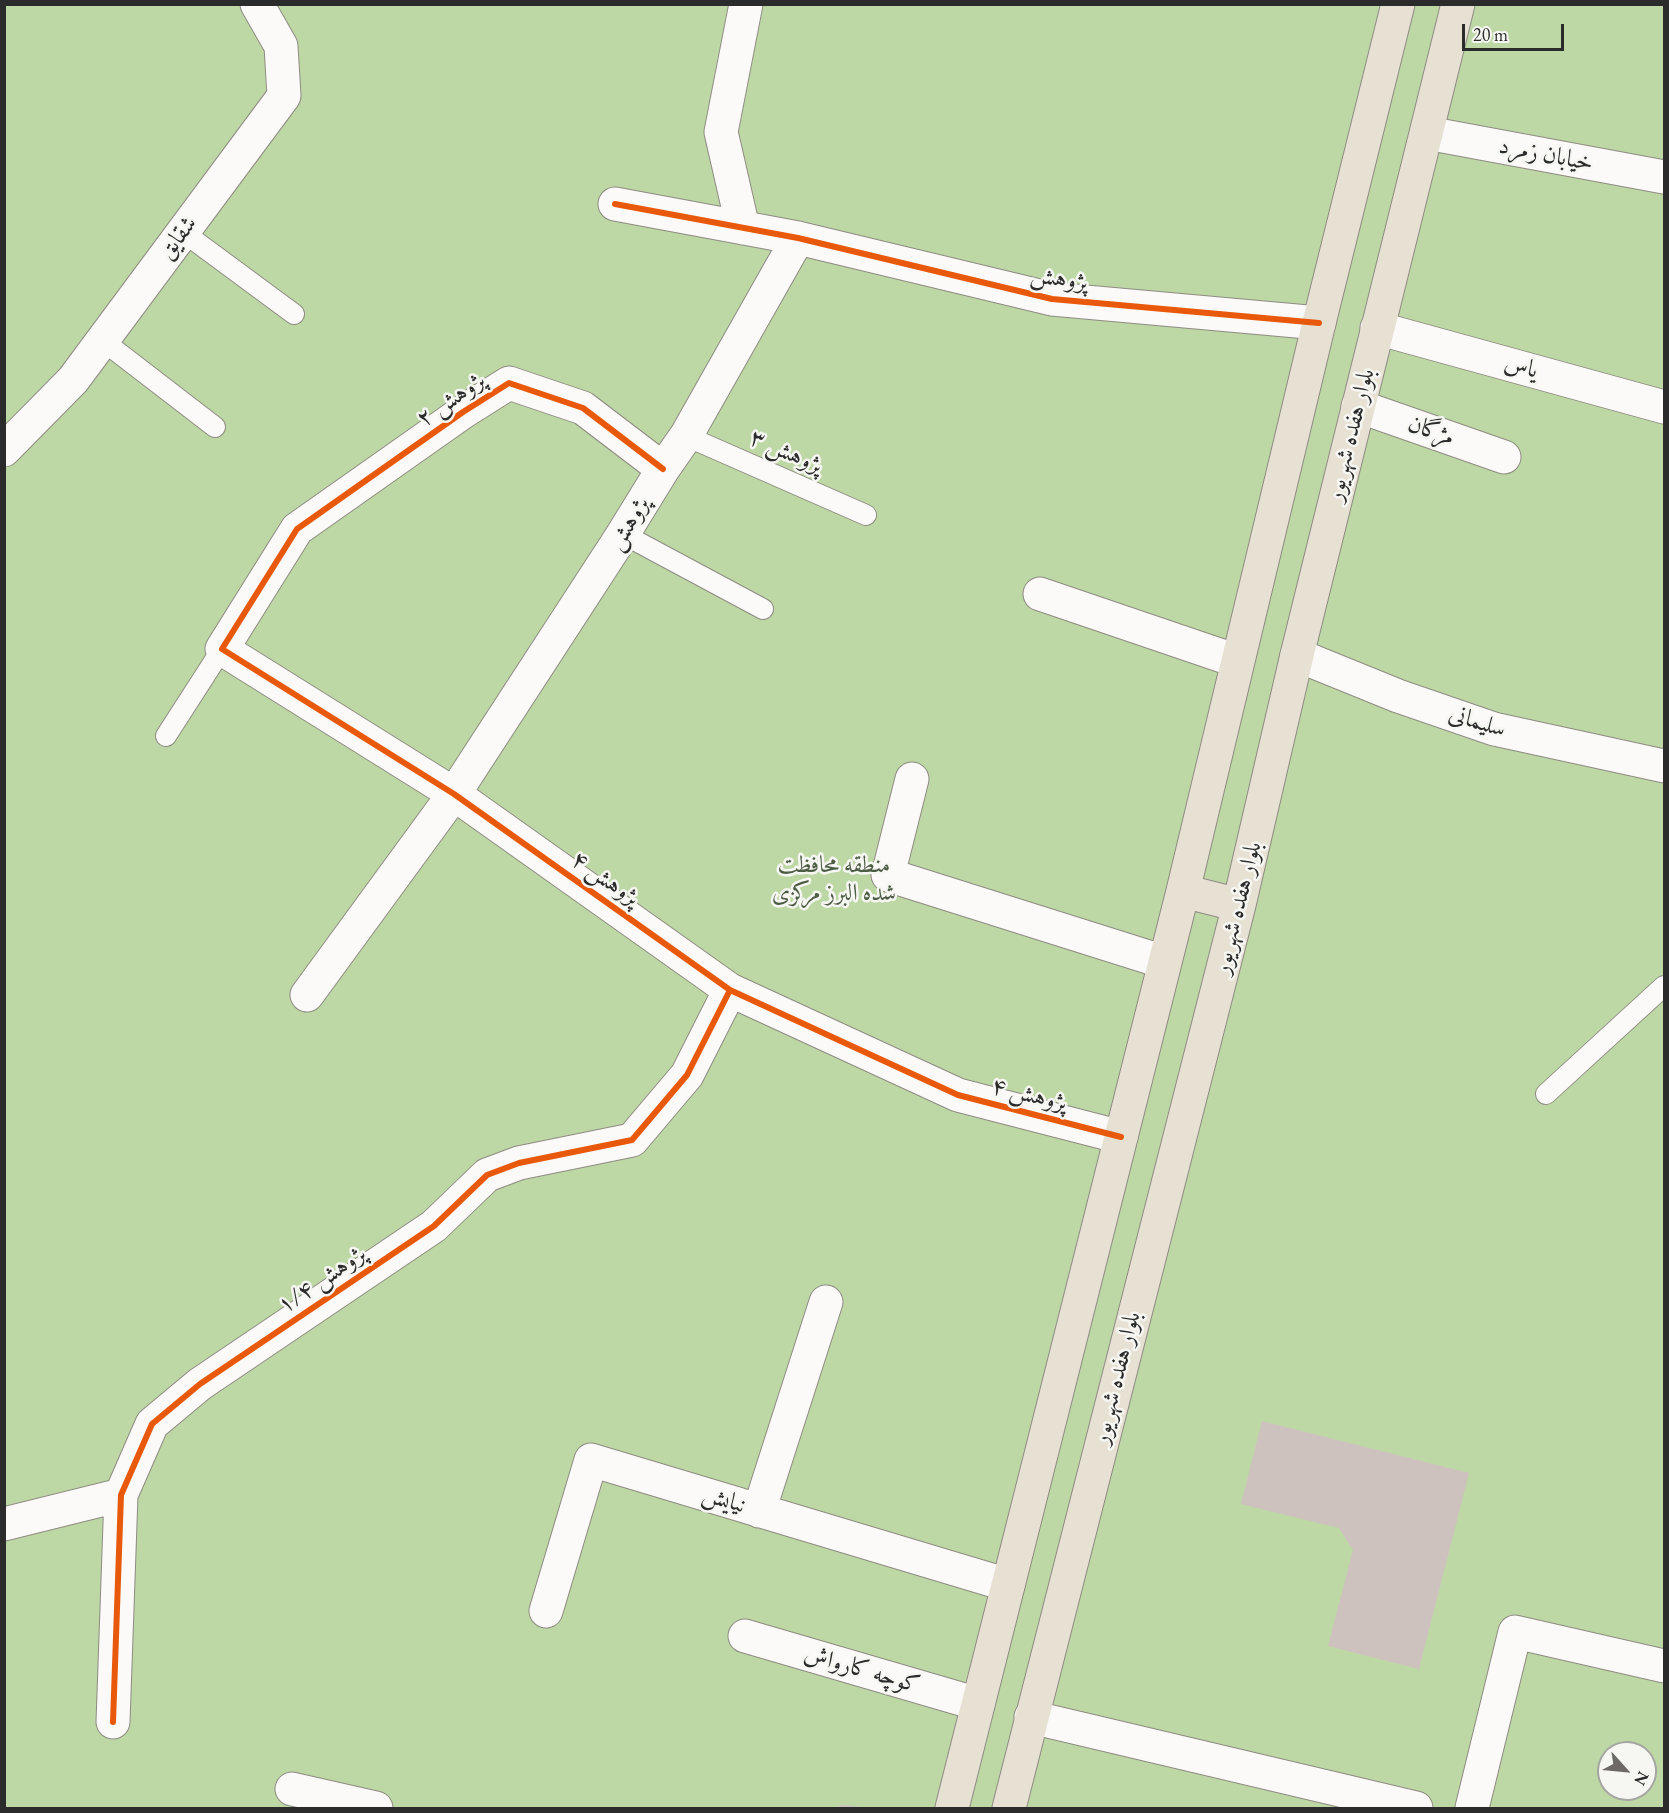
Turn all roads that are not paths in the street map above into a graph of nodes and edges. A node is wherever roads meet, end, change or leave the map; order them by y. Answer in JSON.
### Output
{"nodes":[{"id":1,"x":257,"y":4,"type":"edge"},
{"id":2,"x":746,"y":4,"type":"edge"},
{"id":3,"x":1398,"y":4,"type":"edge"},
{"id":4,"x":1458,"y":4,"type":"edge"},
{"id":5,"x":1427,"y":133,"type":"junction"},
{"id":6,"x":1665,"y":177,"type":"edge"},
{"id":7,"x":615,"y":204,"type":"dead end"},
{"id":8,"x":743,"y":228,"type":"junction"},
{"id":9,"x":183,"y":232,"type":"junction"},
{"id":10,"x":798,"y":238,"type":"junction"},
{"id":11,"x":294,"y":314,"type":"dead end"},
{"id":12,"x":1319,"y":323,"type":"junction"},
{"id":13,"x":1377,"y":328,"type":"junction"},
{"id":14,"x":102,"y":340,"type":"junction"},
{"id":15,"x":1358,"y":406,"type":"junction"},
{"id":16,"x":1665,"y":407,"type":"edge"},
{"id":17,"x":215,"y":427,"type":"dead end"},
{"id":18,"x":686,"y":436,"type":"junction"},
{"id":19,"x":4,"y":450,"type":"edge"},
{"id":20,"x":1504,"y":456,"type":"dead end"},
{"id":21,"x":663,"y":469,"type":"junction"},
{"id":22,"x":866,"y":515,"type":"dead end"},
{"id":23,"x":623,"y":534,"type":"junction"},
{"id":24,"x":1040,"y":594,"type":"dead end"},
{"id":25,"x":763,"y":609,"type":"dead end"},
{"id":26,"x":222,"y":649,"type":"junction"},
{"id":27,"x":1297,"y":655,"type":"junction"},
{"id":28,"x":1237,"y":661,"type":"junction"},
{"id":29,"x":166,"y":736,"type":"dead end"},
{"id":30,"x":1665,"y":766,"type":"edge"},
{"id":31,"x":912,"y":779,"type":"dead end"},
{"id":32,"x":454,"y":794,"type":"junction"},
{"id":33,"x":1183,"y":891,"type":"junction"},
{"id":34,"x":1239,"y":905,"type":"junction"},
{"id":35,"x":1164,"y":962,"type":"junction"},
{"id":36,"x":1665,"y":986,"type":"edge"},
{"id":37,"x":730,"y":990,"type":"junction"},
{"id":38,"x":307,"y":995,"type":"dead end"},
{"id":39,"x":1546,"y":1094,"type":"dead end"},
{"id":40,"x":1121,"y":1137,"type":"junction"},
{"id":41,"x":826,"y":1302,"type":"dead end"},
{"id":42,"x":121,"y":1495,"type":"junction"},
{"id":43,"x":759,"y":1510,"type":"junction"},
{"id":44,"x":4,"y":1524,"type":"edge"},
{"id":45,"x":1008,"y":1585,"type":"junction"},
{"id":46,"x":546,"y":1611,"type":"dead end"},
{"id":47,"x":745,"y":1636,"type":"dead end"},
{"id":48,"x":1665,"y":1666,"type":"edge"},
{"id":49,"x":978,"y":1704,"type":"junction"},
{"id":50,"x":1031,"y":1717,"type":"junction"},
{"id":51,"x":112,"y":1722,"type":"dead end"},
{"id":52,"x":292,"y":1789,"type":"dead end"},
{"id":53,"x":376,"y":1809,"type":"edge"},
{"id":54,"x":952,"y":1809,"type":"edge"},
{"id":55,"x":1009,"y":1809,"type":"edge"},
{"id":56,"x":1416,"y":1809,"type":"edge"},
{"id":57,"x":1472,"y":1809,"type":"edge"}],
"edges":[{"from":1,"to":9,"type":"street","name":"شقایق"},
{"from":2,"to":8,"type":"street"},
{"from":3,"to":12,"type":"main road"},
{"from":4,"to":5,"type":"main road","name":"بلوار هفده شهریور"},
{"from":5,"to":6,"type":"street","name":"خیابان زمرد"},
{"from":5,"to":13,"type":"main road","name":"بلوار هفده شهریور"},
{"from":7,"to":8,"type":"street"},
{"from":8,"to":10,"type":"street"},
{"from":9,"to":11,"type":"lane"},
{"from":9,"to":14,"type":"street","name":"شقایق"},
{"from":10,"to":12,"type":"street","name":"پژوهش"},
{"from":10,"to":18,"type":"street","name":"پژوهش"},
{"from":12,"to":28,"type":"main road"},
{"from":13,"to":15,"type":"main road","name":"بلوار هفده شهریور"},
{"from":13,"to":16,"type":"street","name":"یاس"},
{"from":14,"to":17,"type":"lane"},
{"from":14,"to":19,"type":"street","name":"شقایق"},
{"from":15,"to":20,"type":"street","name":"مژگان"},
{"from":15,"to":27,"type":"main road","name":"بلوار هفده شهریور"},
{"from":18,"to":21,"type":"street","name":"پژوهش"},
{"from":18,"to":22,"type":"lane","name":"پژوهش ۳"},
{"from":21,"to":23,"type":"street","name":"پژوهش"},
{"from":21,"to":26,"type":"street","name":"پژوهش ۲"},
{"from":23,"to":25,"type":"lane"},
{"from":23,"to":32,"type":"street","name":"پژوهش"},
{"from":24,"to":28,"type":"street"},
{"from":26,"to":29,"type":"lane"},
{"from":26,"to":32,"type":"street","name":"پژوهش ۴"},
{"from":27,"to":30,"type":"street","name":"سلیمانی"},
{"from":27,"to":34,"type":"main road","name":"بلوار هفده شهریور"},
{"from":28,"to":33,"type":"main road"},
{"from":31,"to":35,"type":"street"},
{"from":32,"to":37,"type":"street","name":"پژوهش ۴"},
{"from":32,"to":38,"type":"street","name":"پژوهش"},
{"from":33,"to":34,"type":"main road"},
{"from":33,"to":35,"type":"main road"},
{"from":34,"to":50,"type":"main road","name":"بلوار هفده شهریور"},
{"from":35,"to":40,"type":"main road"},
{"from":36,"to":39,"type":"lane"},
{"from":37,"to":40,"type":"street","name":"پژوهش ۴"},
{"from":37,"to":42,"type":"street","name":"پژوهش ۱/۴"},
{"from":40,"to":45,"type":"main road"},
{"from":41,"to":43,"type":"street"},
{"from":42,"to":44,"type":"street"},
{"from":42,"to":51,"type":"street","name":"پژوهش ۱/۴"},
{"from":43,"to":45,"type":"street","name":"نیایش"},
{"from":43,"to":46,"type":"street","name":"نیایش"},
{"from":45,"to":49,"type":"main road"},
{"from":47,"to":49,"type":"street","name":"کوچه کارواش"},
{"from":48,"to":57,"type":"street"},
{"from":49,"to":54,"type":"main road"},
{"from":50,"to":55,"type":"main road","name":"بلوار هفده شهریور"},
{"from":50,"to":56,"type":"street"},
{"from":52,"to":53,"type":"street"}]}
